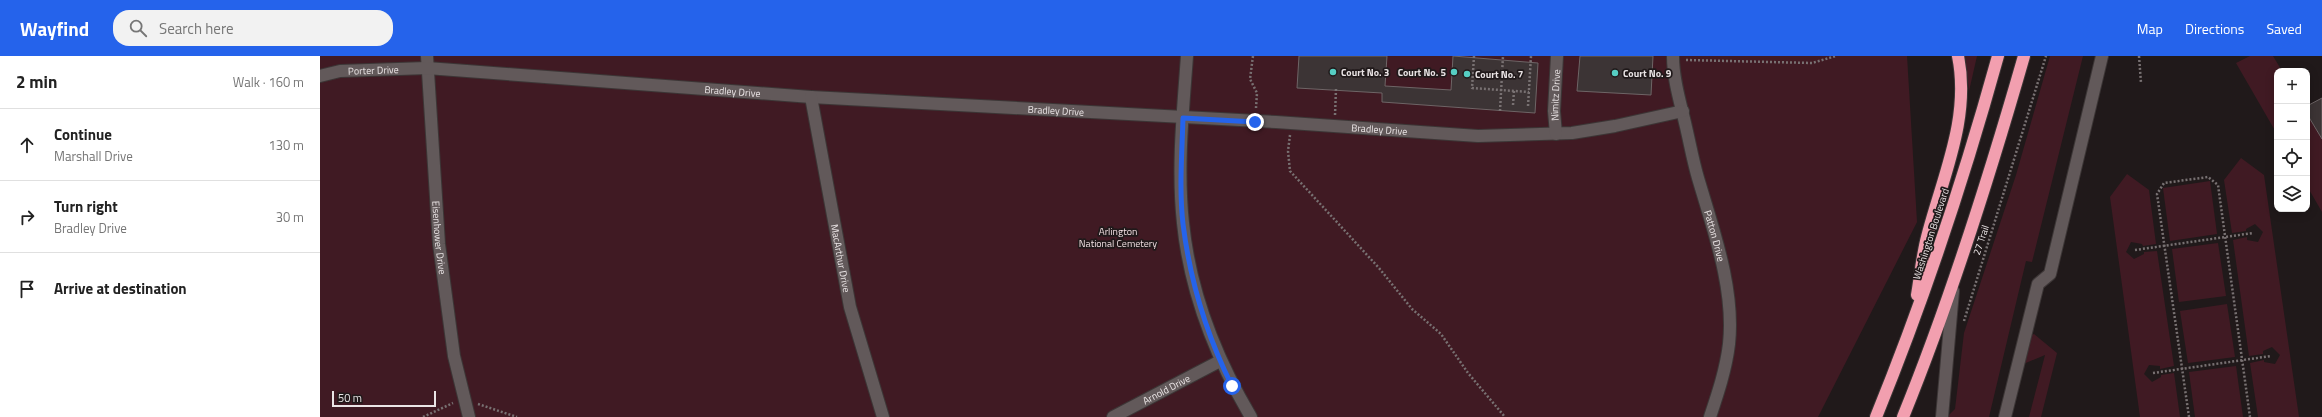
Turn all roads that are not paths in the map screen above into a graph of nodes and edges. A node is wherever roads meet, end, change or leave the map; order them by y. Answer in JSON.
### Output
{"nodes":[{"id":1,"x":1187,"y":56,"type":"edge"},
{"id":2,"x":1557,"y":56,"type":"edge"},
{"id":3,"x":1958,"y":56,"type":"edge"},
{"id":4,"x":1998,"y":56,"type":"edge"},
{"id":5,"x":2024,"y":56,"type":"edge"},
{"id":6,"x":2102,"y":56,"type":"edge"},
{"id":7,"x":1673,"y":58,"type":"edge"},
{"id":8,"x":427,"y":62,"type":"edge"},
{"id":9,"x":320,"y":76,"type":"edge"},
{"id":10,"x":812,"y":97,"type":"junction"},
{"id":11,"x":1683,"y":111,"type":"junction"},
{"id":12,"x":1183,"y":118,"type":"junction"},
{"id":13,"x":1556,"y":134,"type":"junction"},
{"id":14,"x":1954,"y":282,"type":"junction"},
{"id":15,"x":1912,"y":327,"type":"junction"},
{"id":16,"x":1220,"y":361,"type":"junction"},
{"id":17,"x":469,"y":417,"type":"edge"},
{"id":18,"x":883,"y":417,"type":"edge"},
{"id":19,"x":1113,"y":417,"type":"edge"},
{"id":20,"x":1251,"y":417,"type":"edge"},
{"id":21,"x":1710,"y":417,"type":"edge"},
{"id":22,"x":1876,"y":417,"type":"edge"},
{"id":23,"x":1903,"y":417,"type":"edge"},
{"id":24,"x":1942,"y":417,"type":"edge"},
{"id":25,"x":2005,"y":417,"type":"edge"}],
"edges":[{"from":1,"to":12,"type":"lane"},
{"from":2,"to":13,"type":"lane","name":"Nimitz Drive"},
{"from":3,"to":15,"type":"highway"},
{"from":4,"to":15,"type":"highway","name":"Washington Boulevard"},
{"from":5,"to":14,"type":"highway"},
{"from":6,"to":25,"type":"lane"},
{"from":7,"to":11,"type":"lane","name":"Patton Drive"},
{"from":8,"to":9,"type":"lane","name":"Porter Drive"},
{"from":8,"to":10,"type":"lane","name":"Bradley Drive"},
{"from":8,"to":17,"type":"lane","name":"Eisenhower Drive"},
{"from":10,"to":12,"type":"lane","name":"Bradley Drive"},
{"from":10,"to":18,"type":"lane","name":"MacArthur Drive"},
{"from":11,"to":13,"type":"lane","name":"Bradley Drive"},
{"from":11,"to":21,"type":"lane","name":"Patton Drive"},
{"from":12,"to":13,"type":"lane","name":"Bradley Drive"},
{"from":12,"to":16,"type":"lane"},
{"from":14,"to":23,"type":"highway"},
{"from":14,"to":24,"type":"lane"},
{"from":15,"to":22,"type":"highway","name":"Washington Boulevard"},
{"from":16,"to":19,"type":"lane","name":"Arnold Drive"},
{"from":16,"to":20,"type":"lane"}]}
